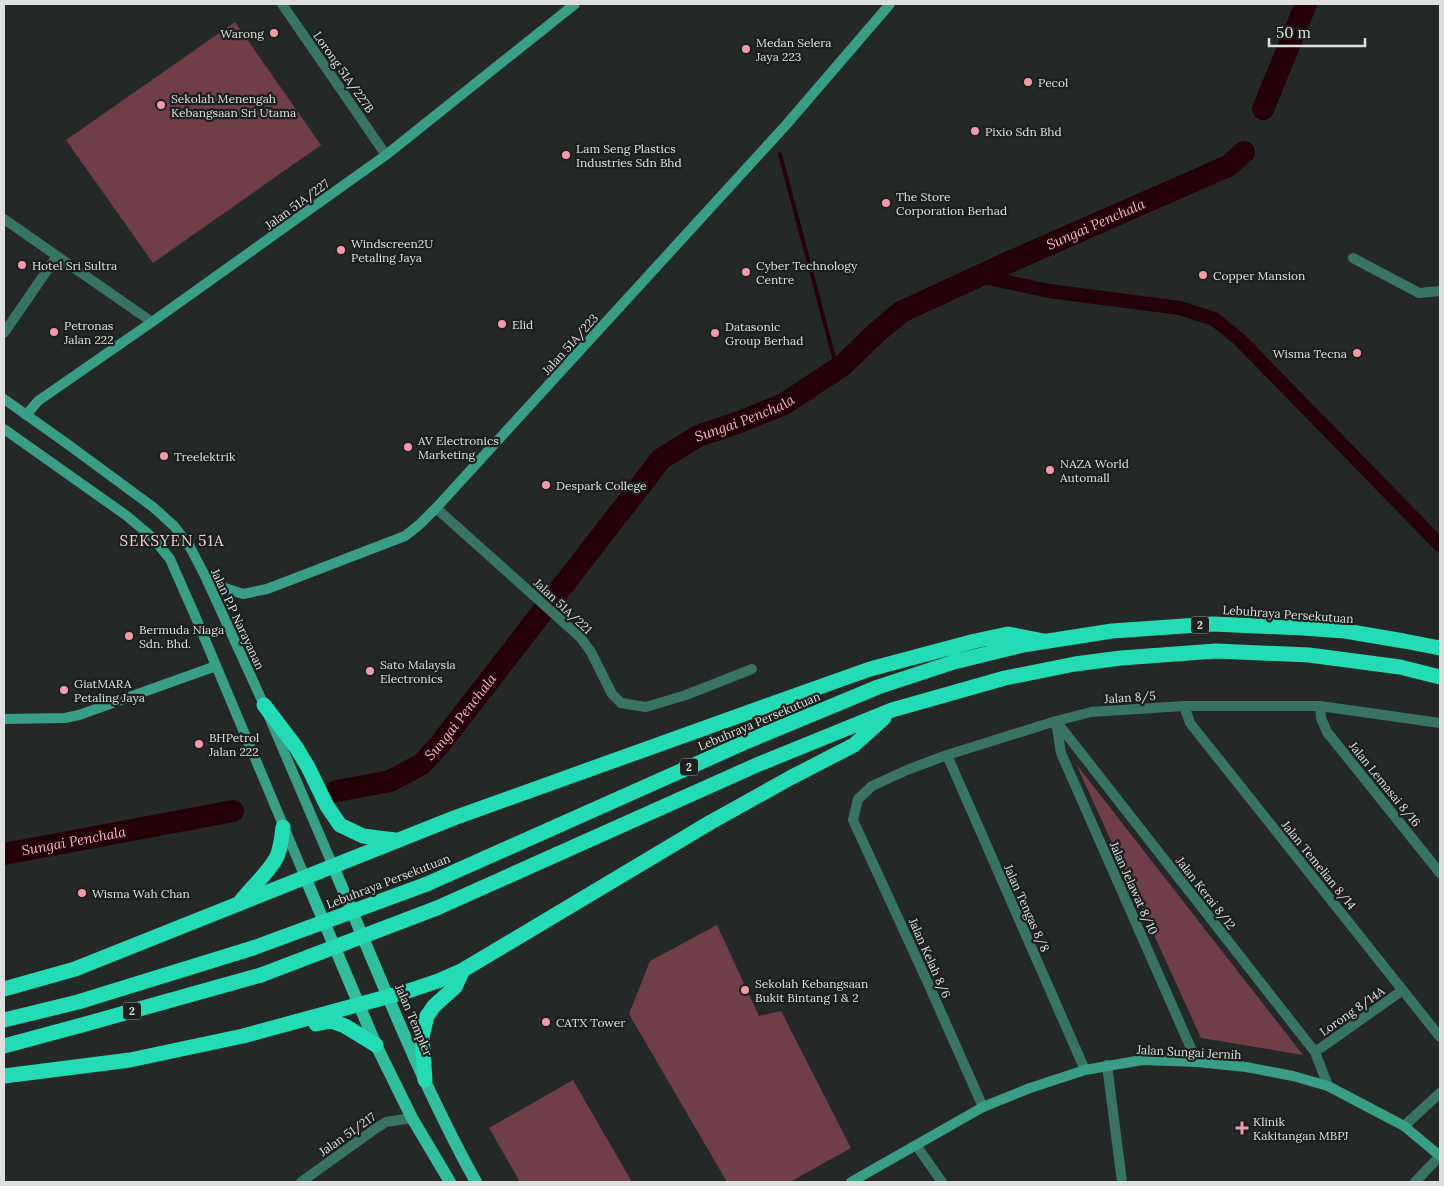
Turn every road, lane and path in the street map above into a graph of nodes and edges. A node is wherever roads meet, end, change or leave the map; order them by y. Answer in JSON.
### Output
{"nodes":[{"id":1,"x":282,"y":4,"type":"edge"},
{"id":2,"x":575,"y":4,"type":"edge"},
{"id":3,"x":890,"y":4,"type":"edge"},
{"id":4,"x":386,"y":155,"type":"junction"},
{"id":5,"x":4,"y":219,"type":"edge"},
{"id":6,"x":57,"y":256,"type":"junction"},
{"id":7,"x":1353,"y":258,"type":"dead end"},
{"id":8,"x":1440,"y":291,"type":"edge"},
{"id":9,"x":152,"y":322,"type":"junction"},
{"id":10,"x":4,"y":333,"type":"edge"},
{"id":11,"x":4,"y":399,"type":"edge"},
{"id":12,"x":26,"y":415,"type":"junction"},
{"id":13,"x":4,"y":429,"type":"edge"},
{"id":14,"x":436,"y":508,"type":"junction"},
{"id":15,"x":205,"y":576,"type":"junction"},
{"id":16,"x":1044,"y":641,"type":"junction"},
{"id":17,"x":1440,"y":648,"type":"edge"},
{"id":18,"x":216,"y":666,"type":"junction"},
{"id":19,"x":752,"y":669,"type":"dead end"},
{"id":20,"x":1440,"y":677,"type":"edge"},
{"id":21,"x":264,"y":705,"type":"junction"},
{"id":22,"x":1184,"y":706,"type":"junction"},
{"id":23,"x":1320,"y":706,"type":"junction"},
{"id":24,"x":892,"y":710,"type":"junction"},
{"id":25,"x":4,"y":719,"type":"edge"},
{"id":26,"x":1056,"y":721,"type":"junction"},
{"id":27,"x":1440,"y":723,"type":"edge"},
{"id":28,"x":947,"y":755,"type":"junction"},
{"id":29,"x":854,"y":820,"type":"joint"},
{"id":30,"x":283,"y":826,"type":"junction"},
{"id":31,"x":398,"y":840,"type":"junction"},
{"id":32,"x":333,"y":866,"type":"junction"},
{"id":33,"x":1440,"y":873,"type":"edge"},
{"id":34,"x":305,"y":877,"type":"junction"},
{"id":35,"x":241,"y":902,"type":"junction"},
{"id":36,"x":463,"y":970,"type":"junction"},
{"id":37,"x":4,"y":988,"type":"edge"},
{"id":38,"x":1403,"y":990,"type":"junction"},
{"id":39,"x":389,"y":996,"type":"junction"},
{"id":40,"x":359,"y":1005,"type":"junction"},
{"id":41,"x":4,"y":1020,"type":"edge"},
{"id":42,"x":243,"y":1036,"type":"junction"},
{"id":43,"x":1440,"y":1037,"type":"edge"},
{"id":44,"x":376,"y":1045,"type":"junction"},
{"id":45,"x":4,"y":1046,"type":"edge"},
{"id":46,"x":1315,"y":1052,"type":"junction"},
{"id":47,"x":1197,"y":1062,"type":"junction"},
{"id":48,"x":1107,"y":1065,"type":"junction"},
{"id":49,"x":1085,"y":1070,"type":"junction"},
{"id":50,"x":4,"y":1076,"type":"edge"},
{"id":51,"x":425,"y":1080,"type":"junction"},
{"id":52,"x":1328,"y":1086,"type":"junction"},
{"id":53,"x":1440,"y":1093,"type":"edge"},
{"id":54,"x":983,"y":1107,"type":"junction"},
{"id":55,"x":412,"y":1118,"type":"junction"},
{"id":56,"x":1404,"y":1126,"type":"junction"},
{"id":57,"x":916,"y":1145,"type":"junction"},
{"id":58,"x":1440,"y":1156,"type":"edge"},
{"id":59,"x":301,"y":1182,"type":"edge"},
{"id":60,"x":450,"y":1182,"type":"edge"},
{"id":61,"x":476,"y":1182,"type":"edge"},
{"id":62,"x":851,"y":1182,"type":"edge"},
{"id":63,"x":942,"y":1182,"type":"edge"},
{"id":64,"x":1122,"y":1182,"type":"edge"},
{"id":65,"x":1415,"y":1182,"type":"edge"}],
"edges":[{"from":1,"to":4,"type":"street","name":"Lorong 51A/227B"},
{"from":2,"to":4,"type":"street","name":"Jalan 51A/227"},
{"from":3,"to":14,"type":"street","name":"Jalan 51A/223"},
{"from":4,"to":9,"type":"street","name":"Jalan 51A/227"},
{"from":5,"to":6,"type":"street"},
{"from":6,"to":9,"type":"street"},
{"from":6,"to":10,"type":"street"},
{"from":7,"to":8,"type":"street"},
{"from":9,"to":12,"type":"street","name":"Jalan 51A/227"},
{"from":11,"to":12,"type":"street","name":"Jalan P.P Narayanan"},
{"from":12,"to":15,"type":"street","name":"Jalan P.P Narayanan"},
{"from":13,"to":18,"type":"street"},
{"from":14,"to":15,"type":"street","name":"Jalan 51A/223"},
{"from":14,"to":19,"type":"street","name":"Jalan 51A/221"},
{"from":15,"to":21,"type":"street","name":"Jalan P.P Narayanan"},
{"from":16,"to":17,"type":"highway","name":"Lebuhraya Persekutuan","number":"2"},
{"from":16,"to":31,"type":"highway"},
{"from":16,"to":41,"type":"highway","name":"Lebuhraya Persekutuan","number":"2","bridge":true},
{"from":18,"to":25,"type":"street"},
{"from":18,"to":30,"type":"street"},
{"from":20,"to":24,"type":"highway","number":"2"},
{"from":21,"to":31,"type":"highway"},
{"from":21,"to":32,"type":"street","name":"Jalan P.P Narayanan"},
{"from":22,"to":23,"type":"street","name":"Jalan 8/5"},
{"from":22,"to":26,"type":"street","name":"Jalan 8/5"},
{"from":22,"to":38,"type":"street","name":"Jalan Temelian 8/14"},
{"from":23,"to":27,"type":"street","name":"Jalan 8/5"},
{"from":23,"to":33,"type":"street","name":"Jalan Lemasai 8/16"},
{"from":24,"to":36,"type":"highway"},
{"from":24,"to":45,"type":"highway","number":"2","bridge":true},
{"from":26,"to":28,"type":"street","name":"Jalan 8/5"},
{"from":26,"to":46,"type":"street","name":"Jalan Kerai 8/12"},
{"from":26,"to":47,"type":"street","name":"Jalan Jelawat 8/10"},
{"from":28,"to":29,"type":"street","name":"Jalan 8/5"},
{"from":28,"to":49,"type":"street","name":"Jalan Tengas 8/8"},
{"from":29,"to":54,"type":"street","name":"Jalan Kelah 8/6"},
{"from":30,"to":34,"type":"street"},
{"from":30,"to":35,"type":"highway"},
{"from":31,"to":32,"type":"highway"},
{"from":32,"to":34,"type":"highway"},
{"from":32,"to":39,"type":"main road","name":"Jalan Templer"},
{"from":34,"to":35,"type":"highway"},
{"from":34,"to":40,"type":"main road"},
{"from":35,"to":37,"type":"highway"},
{"from":36,"to":39,"type":"highway"},
{"from":36,"to":51,"type":"highway"},
{"from":38,"to":43,"type":"street","name":"Jalan Temelian 8/14"},
{"from":38,"to":46,"type":"street","name":"Lorong 8/14A"},
{"from":39,"to":40,"type":"highway"},
{"from":39,"to":51,"type":"main road","name":"Jalan Templer"},
{"from":40,"to":42,"type":"highway"},
{"from":40,"to":44,"type":"main road"},
{"from":42,"to":44,"type":"highway"},
{"from":42,"to":50,"type":"highway"},
{"from":44,"to":55,"type":"main road"},
{"from":46,"to":52,"type":"street","name":"Jalan Kerai 8/12"},
{"from":47,"to":48,"type":"street","name":"Jalan Sungai Jernih"},
{"from":47,"to":52,"type":"street","name":"Jalan Sungai Jernih"},
{"from":48,"to":49,"type":"street","name":"Jalan Sungai Jernih"},
{"from":48,"to":64,"type":"street"},
{"from":49,"to":54,"type":"street","name":"Jalan Sungai Jernih"},
{"from":51,"to":61,"type":"main road","name":"Jalan Templer"},
{"from":52,"to":56,"type":"street","name":"Jalan Sungai Jernih"},
{"from":53,"to":56,"type":"street"},
{"from":54,"to":57,"type":"street","name":"Jalan Sungai Jernih"},
{"from":55,"to":59,"type":"street","name":"Jalan 51/217"},
{"from":55,"to":60,"type":"main road"},
{"from":56,"to":58,"type":"street","name":"Jalan Sungai Jernih"},
{"from":57,"to":62,"type":"street","name":"Jalan Sungai Jernih"},
{"from":57,"to":63,"type":"street"},
{"from":58,"to":65,"type":"street"}]}
